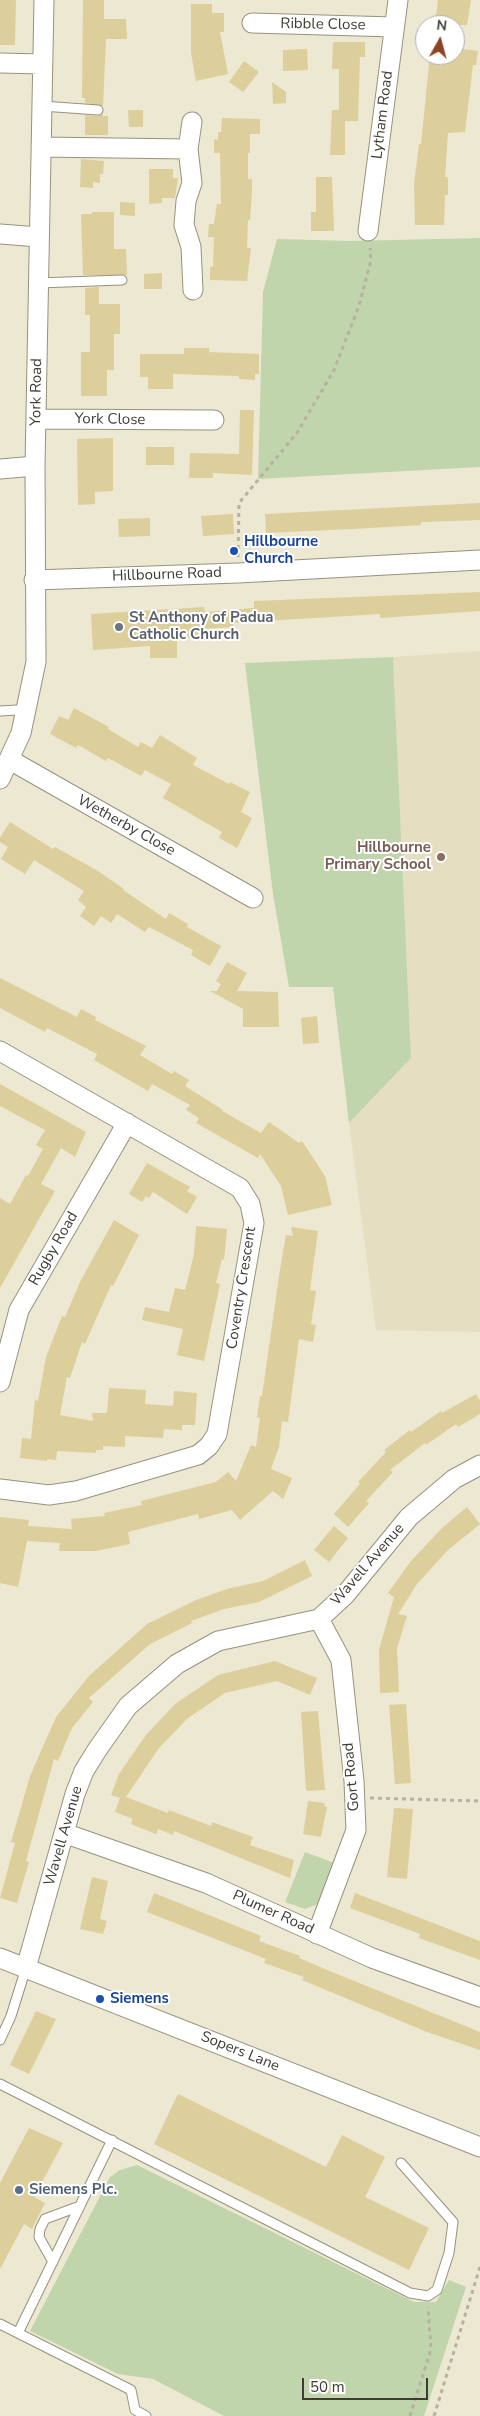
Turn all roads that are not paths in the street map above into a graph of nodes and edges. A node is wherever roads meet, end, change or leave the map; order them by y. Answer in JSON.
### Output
{"nodes":[{"id":1,"x":44,"y":0,"type":"edge"},
{"id":2,"x":398,"y":0,"type":"edge"},
{"id":3,"x":252,"y":23,"type":"dead end"},
{"id":4,"x":394,"y":26,"type":"junction"},
{"id":5,"x":0,"y":63,"type":"edge"},
{"id":6,"x":42,"y":64,"type":"junction"},
{"id":7,"x":42,"y":106,"type":"junction"},
{"id":8,"x":98,"y":110,"type":"dead end"},
{"id":9,"x":192,"y":122,"type":"dead end"},
{"id":10,"x":41,"y":147,"type":"junction"},
{"id":11,"x":188,"y":149,"type":"junction"},
{"id":12,"x":368,"y":231,"type":"road end"},
{"id":13,"x":0,"y":234,"type":"edge"},
{"id":14,"x":39,"y":237,"type":"junction"},
{"id":15,"x":122,"y":280,"type":"dead end"},
{"id":16,"x":38,"y":283,"type":"junction"},
{"id":17,"x":193,"y":290,"type":"dead end"},
{"id":18,"x":36,"y":419,"type":"junction"},
{"id":19,"x":214,"y":420,"type":"dead end"},
{"id":20,"x":35,"y":466,"type":"junction"},
{"id":21,"x":0,"y":469,"type":"edge"},
{"id":22,"x":480,"y":560,"type":"edge"},
{"id":23,"x":34,"y":580,"type":"junction"},
{"id":24,"x":0,"y":711,"type":"edge"},
{"id":25,"x":26,"y":713,"type":"junction"},
{"id":26,"x":10,"y":760,"type":"junction"},
{"id":27,"x":0,"y":779,"type":"edge"},
{"id":28,"x":244,"y":897,"type":"dead end"},
{"id":29,"x":0,"y":1051,"type":"edge"},
{"id":30,"x":127,"y":1123,"type":"junction"},
{"id":31,"x":0,"y":1382,"type":"edge"},
{"id":32,"x":480,"y":1465,"type":"edge"},
{"id":33,"x":0,"y":1489,"type":"edge"},
{"id":34,"x":319,"y":1619,"type":"junction"},
{"id":35,"x":64,"y":1833,"type":"junction"},
{"id":36,"x":317,"y":1934,"type":"junction"},
{"id":37,"x":0,"y":1958,"type":"edge"},
{"id":38,"x":26,"y":1968,"type":"junction"},
{"id":39,"x":480,"y":1997,"type":"edge"},
{"id":40,"x":0,"y":2040,"type":"edge"},
{"id":41,"x":0,"y":2084,"type":"edge"},
{"id":42,"x":112,"y":2140,"type":"junction"},
{"id":43,"x":480,"y":2147,"type":"edge"},
{"id":44,"x":401,"y":2163,"type":"dead end"},
{"id":45,"x":80,"y":2206,"type":"junction"},
{"id":46,"x":53,"y":2262,"type":"junction"},
{"id":47,"x":0,"y":2324,"type":"edge"},
{"id":48,"x":18,"y":2333,"type":"junction"},
{"id":49,"x":146,"y":2416,"type":"edge"}],
"edges":[{"from":1,"to":6,"type":"street","name":"York Road"},
{"from":2,"to":4,"type":"street","name":"Lytham Road"},
{"from":3,"to":4,"type":"street","name":"Ribble Close"},
{"from":4,"to":12,"type":"street","name":"Lytham Road"},
{"from":5,"to":6,"type":"street"},
{"from":6,"to":7,"type":"street","name":"York Road"},
{"from":7,"to":8,"type":"lane"},
{"from":7,"to":10,"type":"street","name":"York Road"},
{"from":9,"to":11,"type":"street"},
{"from":10,"to":11,"type":"street"},
{"from":10,"to":14,"type":"street","name":"York Road"},
{"from":11,"to":17,"type":"street"},
{"from":13,"to":14,"type":"street"},
{"from":14,"to":16,"type":"street","name":"York Road"},
{"from":15,"to":16,"type":"lane"},
{"from":16,"to":18,"type":"street","name":"York Road"},
{"from":18,"to":19,"type":"street","name":"York Close"},
{"from":18,"to":20,"type":"street","name":"York Road"},
{"from":20,"to":21,"type":"street"},
{"from":20,"to":23,"type":"street","name":"York Road"},
{"from":22,"to":23,"type":"street","name":"Hillbourne Road"},
{"from":23,"to":25,"type":"street","name":"York Road"},
{"from":24,"to":25,"type":"lane"},
{"from":25,"to":26,"type":"street","name":"York Road"},
{"from":26,"to":27,"type":"street","name":"York Road"},
{"from":26,"to":28,"type":"street","name":"Wetherby Close"},
{"from":29,"to":30,"type":"street","name":"Coventry Crescent"},
{"from":30,"to":31,"type":"street","name":"Rugby Road"},
{"from":30,"to":33,"type":"street","name":"Coventry Crescent"},
{"from":32,"to":34,"type":"street","name":"Wavell Avenue"},
{"from":34,"to":35,"type":"street","name":"Wavell Avenue"},
{"from":34,"to":36,"type":"street","name":"Gort Road"},
{"from":35,"to":36,"type":"street","name":"Plumer Road"},
{"from":35,"to":38,"type":"street","name":"Wavell Avenue"},
{"from":36,"to":39,"type":"street","name":"Plumer Road"},
{"from":37,"to":38,"type":"street","name":"Sopers Lane"},
{"from":38,"to":40,"type":"lane"},
{"from":38,"to":43,"type":"street","name":"Sopers Lane"},
{"from":41,"to":42,"type":"lane"},
{"from":42,"to":44,"type":"lane"},
{"from":42,"to":45,"type":"lane"},
{"from":45,"to":46,"type":"lane"},
{"from":45,"to":46,"type":"lane"},
{"from":46,"to":48,"type":"lane"},
{"from":47,"to":48,"type":"lane"},
{"from":48,"to":49,"type":"lane"}]}
